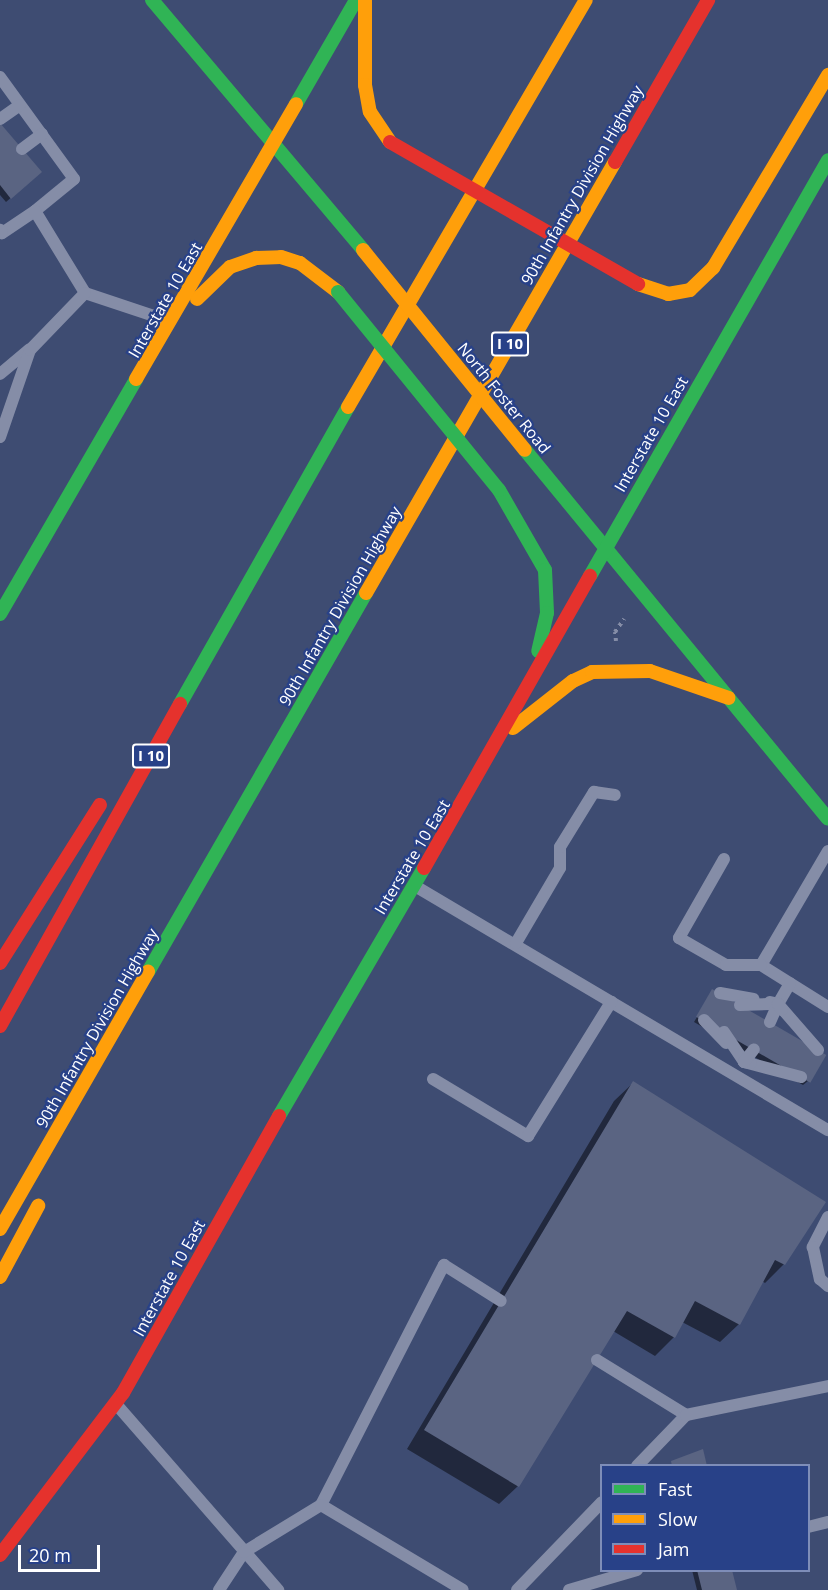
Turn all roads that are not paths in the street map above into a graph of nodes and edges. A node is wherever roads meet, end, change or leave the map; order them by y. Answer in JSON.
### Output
{"nodes":[{"id":1,"x":152,"y":0,"type":"edge"},
{"id":2,"x":356,"y":0,"type":"edge"},
{"id":3,"x":365,"y":0,"type":"edge"},
{"id":4,"x":586,"y":0,"type":"edge"},
{"id":5,"x":708,"y":0,"type":"edge"},
{"id":6,"x":828,"y":75,"type":"edge"},
{"id":7,"x":0,"y":77,"type":"edge"},
{"id":8,"x":20,"y":105,"type":"junction"},
{"id":9,"x":0,"y":119,"type":"edge"},
{"id":10,"x":42,"y":134,"type":"junction"},
{"id":11,"x":275,"y":142,"type":"junction"},
{"id":12,"x":22,"y":149,"type":"dead end"},
{"id":13,"x":828,"y":160,"type":"edge"},
{"id":14,"x":35,"y":211,"type":"junction"},
{"id":15,"x":0,"y":230,"type":"edge"},
{"id":16,"x":85,"y":293,"type":"junction"},
{"id":17,"x":172,"y":322,"type":"junction"},
{"id":18,"x":30,"y":350,"type":"junction"},
{"id":19,"x":0,"y":374,"type":"edge"},
{"id":20,"x":0,"y":437,"type":"edge"},
{"id":21,"x":302,"y":487,"type":"junction"},
{"id":22,"x":604,"y":549,"type":"junction"},
{"id":23,"x":0,"y":614,"type":"edge"},
{"id":24,"x":529,"y":688,"type":"junction"},
{"id":25,"x":729,"y":698,"type":"junction"},
{"id":26,"x":154,"y":720,"type":"dead end"},
{"id":27,"x":502,"y":736,"type":"junction"},
{"id":28,"x":109,"y":791,"type":"dead end"},
{"id":29,"x":615,"y":795,"type":"dead end"},
{"id":30,"x":828,"y":819,"type":"edge"},
{"id":31,"x":828,"y":851,"type":"edge"},
{"id":32,"x":724,"y":859,"type":"dead end"},
{"id":33,"x":414,"y":885,"type":"junction"},
{"id":34,"x":516,"y":943,"type":"junction"},
{"id":35,"x":0,"y":963,"type":"edge"},
{"id":36,"x":761,"y":965,"type":"junction"},
{"id":37,"x":790,"y":983,"type":"junction"},
{"id":38,"x":720,"y":993,"type":"dead end"},
{"id":39,"x":611,"y":1002,"type":"junction"},
{"id":40,"x":778,"y":1004,"type":"junction"},
{"id":41,"x":740,"y":1005,"type":"dead end"},
{"id":42,"x":828,"y":1008,"type":"edge"},
{"id":43,"x":704,"y":1020,"type":"dead end"},
{"id":44,"x":770,"y":1022,"type":"dead end"},
{"id":45,"x":0,"y":1026,"type":"edge"},
{"id":46,"x":724,"y":1032,"type":"dead end"},
{"id":47,"x":800,"y":1039,"type":"dead end"},
{"id":48,"x":754,"y":1050,"type":"dead end"},
{"id":49,"x":818,"y":1050,"type":"dead end"},
{"id":50,"x":102,"y":1052,"type":"junction"},
{"id":51,"x":744,"y":1062,"type":"junction"},
{"id":52,"x":783,"y":1067,"type":"dead end"},
{"id":53,"x":736,"y":1075,"type":"junction"},
{"id":54,"x":801,"y":1077,"type":"dead end"},
{"id":55,"x":433,"y":1079,"type":"dead end"},
{"id":56,"x":78,"y":1126,"type":"dead end"},
{"id":57,"x":828,"y":1130,"type":"edge"},
{"id":58,"x":43,"y":1197,"type":"dead end"},
{"id":59,"x":828,"y":1216,"type":"edge"},
{"id":60,"x":0,"y":1229,"type":"edge"},
{"id":61,"x":0,"y":1277,"type":"edge"},
{"id":62,"x":828,"y":1286,"type":"edge"},
{"id":63,"x":501,"y":1301,"type":"dead end"},
{"id":64,"x":597,"y":1360,"type":"dead end"},
{"id":65,"x":828,"y":1386,"type":"edge"},
{"id":66,"x":115,"y":1404,"type":"junction"},
{"id":67,"x":686,"y":1416,"type":"junction"},
{"id":68,"x":639,"y":1464,"type":"edge"},
{"id":69,"x":321,"y":1505,"type":"junction"},
{"id":70,"x":600,"y":1505,"type":"edge"},
{"id":71,"x":828,"y":1522,"type":"edge"},
{"id":72,"x":810,"y":1526,"type":"edge"},
{"id":73,"x":244,"y":1552,"type":"junction"},
{"id":74,"x":0,"y":1555,"type":"edge"},
{"id":75,"x":630,"y":1572,"type":"edge"},
{"id":76,"x":219,"y":1590,"type":"edge"},
{"id":77,"x":278,"y":1590,"type":"edge"},
{"id":78,"x":463,"y":1590,"type":"edge"},
{"id":79,"x":517,"y":1590,"type":"edge"},
{"id":80,"x":569,"y":1590,"type":"edge"}],
"edges":[{"from":1,"to":11,"type":"main road","name":"North Foster Road"},
{"from":2,"to":11,"type":"main road","name":"Interstate 10 East"},
{"from":3,"to":6,"type":"main road","bridge":true},
{"from":4,"to":21,"type":"main road","number":"I 10"},
{"from":5,"to":50,"type":"main road","name":"90th Infantry Division Highway","number":"I 10"},
{"from":7,"to":8,"type":"lane"},
{"from":8,"to":9,"type":"lane"},
{"from":8,"to":10,"type":"lane"},
{"from":10,"to":12,"type":"lane"},
{"from":10,"to":14,"type":"lane"},
{"from":11,"to":17,"type":"main road","name":"Interstate 10 East"},
{"from":11,"to":22,"type":"main road","name":"North Foster Road","bridge":true},
{"from":13,"to":22,"type":"main road","name":"Interstate 10 East"},
{"from":14,"to":15,"type":"lane"},
{"from":14,"to":16,"type":"lane"},
{"from":16,"to":17,"type":"lane"},
{"from":16,"to":18,"type":"lane"},
{"from":17,"to":23,"type":"main road","name":"Interstate 10 East"},
{"from":17,"to":24,"type":"main road","bridge":true},
{"from":18,"to":19,"type":"lane"},
{"from":18,"to":20,"type":"lane"},
{"from":21,"to":26,"type":"main road"},
{"from":21,"to":45,"type":"main road","number":"I 10"},
{"from":22,"to":24,"type":"main road","name":"Interstate 10 East"},
{"from":22,"to":25,"type":"main road","name":"North Foster Road"},
{"from":24,"to":27,"type":"main road","name":"Interstate 10 East"},
{"from":25,"to":27,"type":"main road"},
{"from":25,"to":30,"type":"main road","name":"North Foster Road"},
{"from":27,"to":33,"type":"main road","name":"Interstate 10 East"},
{"from":28,"to":35,"type":"main road"},
{"from":29,"to":34,"type":"lane"},
{"from":31,"to":36,"type":"lane"},
{"from":32,"to":36,"type":"lane"},
{"from":33,"to":34,"type":"lane"},
{"from":33,"to":66,"type":"main road","name":"Interstate 10 East"},
{"from":34,"to":39,"type":"lane"},
{"from":36,"to":37,"type":"lane"},
{"from":37,"to":40,"type":"lane"},
{"from":37,"to":42,"type":"lane"},
{"from":38,"to":40,"type":"lane"},
{"from":39,"to":53,"type":"lane"},
{"from":39,"to":55,"type":"lane"},
{"from":40,"to":41,"type":"lane"},
{"from":40,"to":44,"type":"lane"},
{"from":40,"to":47,"type":"lane"},
{"from":40,"to":49,"type":"lane"},
{"from":43,"to":51,"type":"lane"},
{"from":46,"to":51,"type":"lane"},
{"from":48,"to":51,"type":"lane"},
{"from":50,"to":56,"type":"main road"},
{"from":50,"to":60,"type":"main road","name":"90th Infantry Division Highway","number":"I 10"},
{"from":51,"to":52,"type":"lane"},
{"from":51,"to":53,"type":"lane"},
{"from":51,"to":54,"type":"lane"},
{"from":53,"to":57,"type":"lane"},
{"from":58,"to":61,"type":"main road"},
{"from":59,"to":62,"type":"lane"},
{"from":63,"to":69,"type":"lane"},
{"from":64,"to":67,"type":"lane"},
{"from":65,"to":67,"type":"lane"},
{"from":66,"to":73,"type":"lane"},
{"from":66,"to":74,"type":"main road","name":"Interstate 10 East"},
{"from":67,"to":68,"type":"lane"},
{"from":69,"to":73,"type":"lane"},
{"from":69,"to":78,"type":"lane"},
{"from":70,"to":79,"type":"lane"},
{"from":71,"to":72,"type":"lane"},
{"from":73,"to":76,"type":"lane"},
{"from":73,"to":77,"type":"lane"},
{"from":75,"to":80,"type":"lane"}]}
